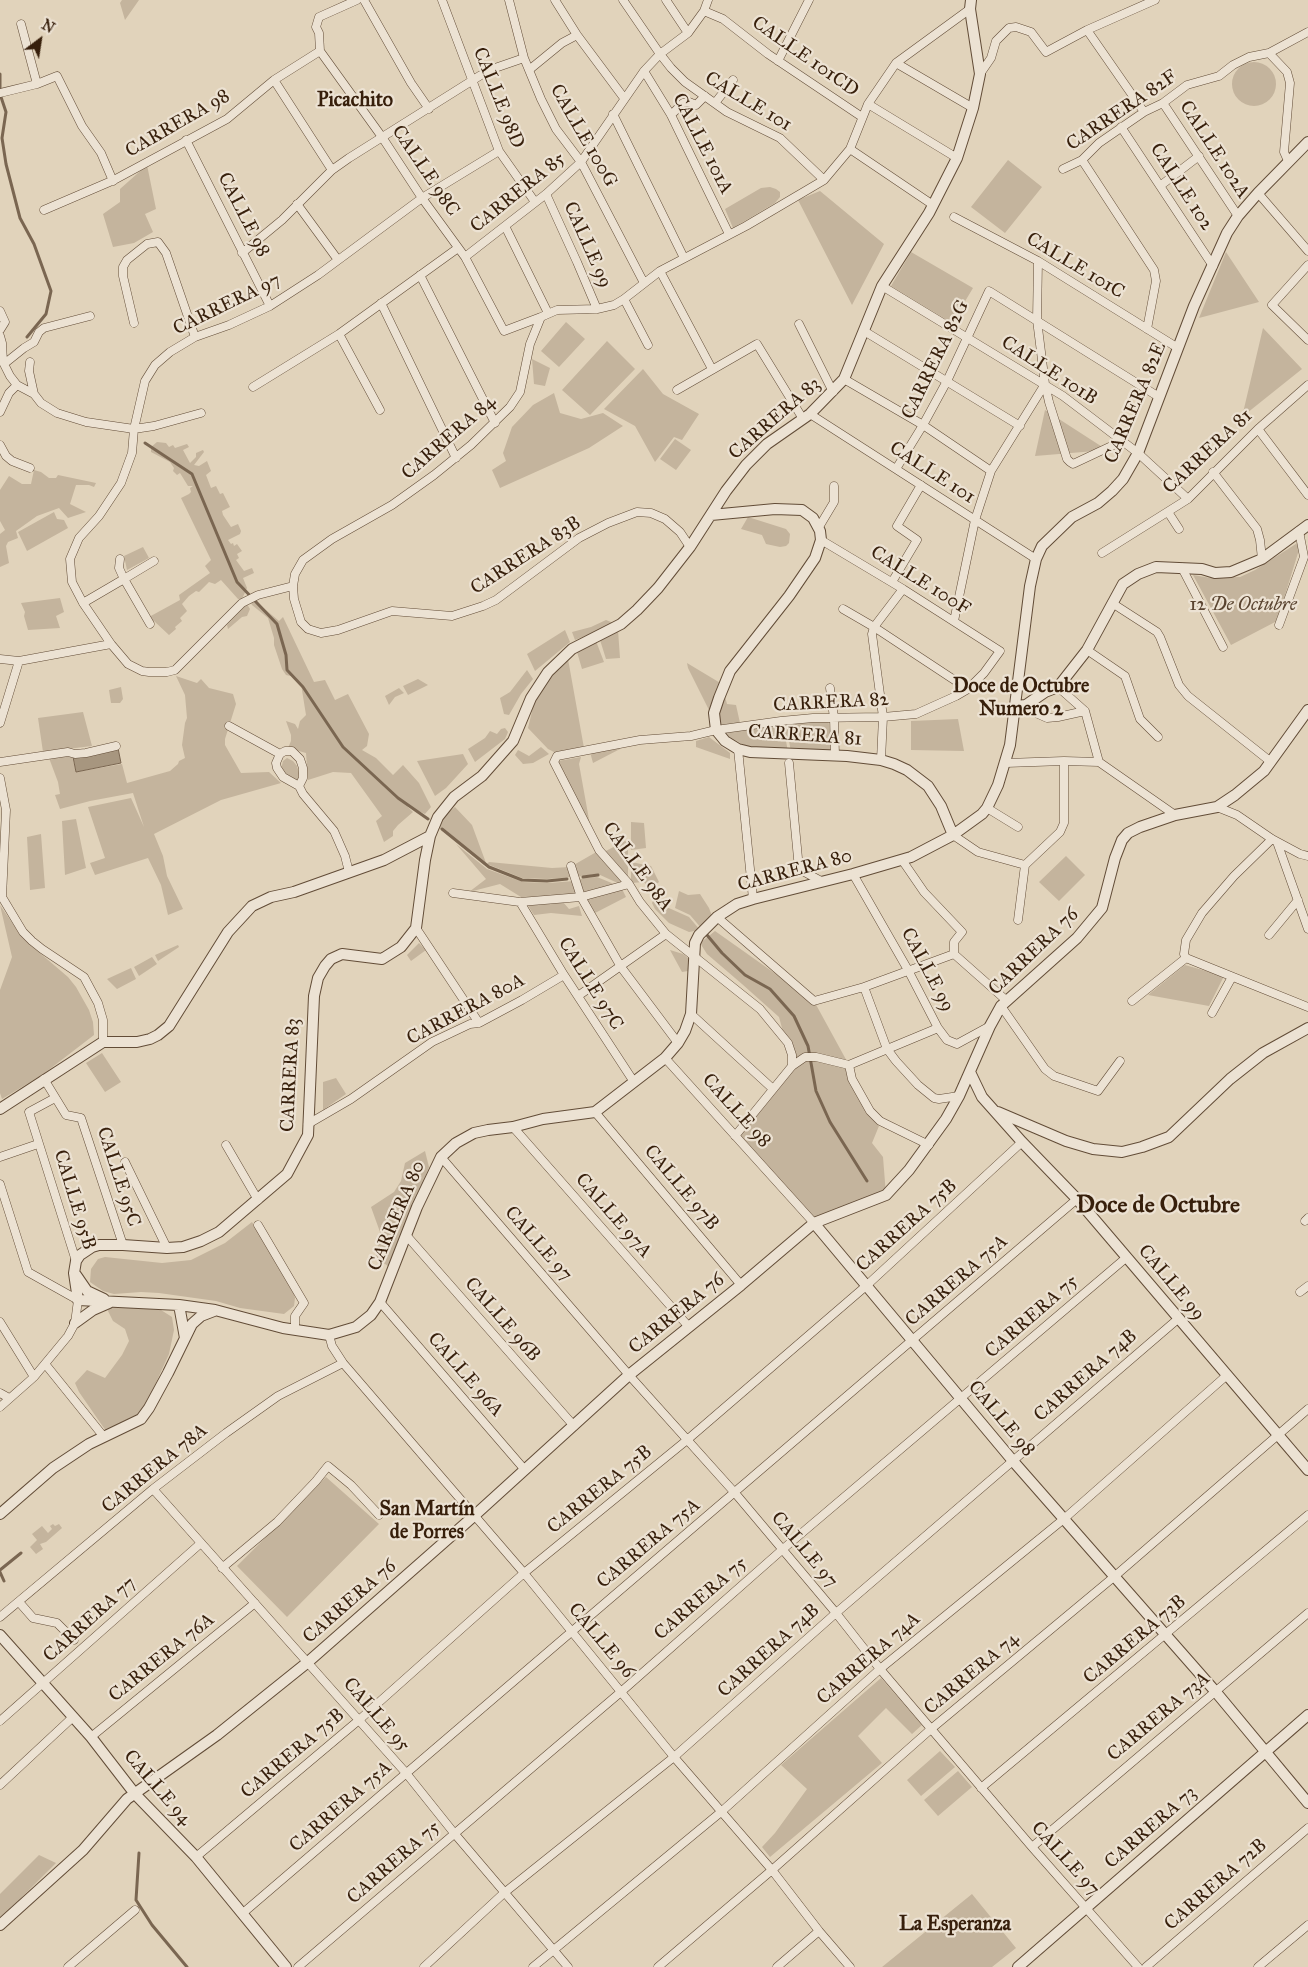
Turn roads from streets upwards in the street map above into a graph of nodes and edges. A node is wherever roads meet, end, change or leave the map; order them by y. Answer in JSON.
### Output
{"nodes":[{"id":1,"x":357,"y":0,"type":"edge"},
{"id":2,"x":364,"y":0,"type":"edge"},
{"id":3,"x":442,"y":0,"type":"edge"},
{"id":4,"x":509,"y":0,"type":"edge"},
{"id":5,"x":555,"y":0,"type":"edge"},
{"id":6,"x":623,"y":0,"type":"edge"},
{"id":7,"x":666,"y":0,"type":"edge"},
{"id":8,"x":708,"y":0,"type":"edge"},
{"id":9,"x":809,"y":0,"type":"edge"},
{"id":10,"x":1155,"y":0,"type":"edge"},
{"id":11,"x":970,"y":5,"type":"edge"},
{"id":12,"x":704,"y":11,"type":"junction"},
{"id":13,"x":21,"y":24,"type":"dead end"},
{"id":14,"x":1087,"y":30,"type":"junction"},
{"id":15,"x":1308,"y":32,"type":"edge"},
{"id":16,"x":688,"y":33,"type":"junction"},
{"id":17,"x":577,"y":35,"type":"junction"},
{"id":18,"x":320,"y":51,"type":"junction"},
{"id":19,"x":660,"y":54,"type":"junction"},
{"id":20,"x":1269,"y":54,"type":"junction"},
{"id":21,"x":524,"y":58,"type":"junction"},
{"id":22,"x":778,"y":61,"type":"junction"},
{"id":23,"x":896,"y":63,"type":"junction"},
{"id":24,"x":529,"y":70,"type":"junction"},
{"id":25,"x":644,"y":71,"type":"junction"},
{"id":26,"x":980,"y":74,"type":"junction"},
{"id":27,"x":274,"y":80,"type":"junction"},
{"id":28,"x":472,"y":80,"type":"junction"},
{"id":29,"x":733,"y":80,"type":"dead end"},
{"id":30,"x":37,"y":84,"type":"junction"},
{"id":31,"x":0,"y":93,"type":"edge"},
{"id":32,"x":704,"y":96,"type":"junction"},
{"id":33,"x":624,"y":98,"type":"junction"},
{"id":34,"x":715,"y":103,"type":"junction"},
{"id":35,"x":1164,"y":103,"type":"junction"},
{"id":36,"x":868,"y":104,"type":"junction"},
{"id":37,"x":973,"y":108,"type":"junction"},
{"id":38,"x":428,"y":109,"type":"junction"},
{"id":39,"x":1144,"y":112,"type":"junction"},
{"id":40,"x":613,"y":114,"type":"junction"},
{"id":41,"x":671,"y":115,"type":"junction"},
{"id":42,"x":862,"y":117,"type":"junction"},
{"id":43,"x":1121,"y":127,"type":"junction"},
{"id":44,"x":382,"y":137,"type":"junction"},
{"id":45,"x":186,"y":140,"type":"junction"},
{"id":46,"x":1308,"y":142,"type":"edge"},
{"id":47,"x":850,"y":149,"type":"junction"},
{"id":48,"x":499,"y":151,"type":"junction"},
{"id":49,"x":1199,"y":156,"type":"junction"},
{"id":50,"x":957,"y":158,"type":"junction"},
{"id":51,"x":1082,"y":160,"type":"junction"},
{"id":52,"x":1288,"y":161,"type":"junction"},
{"id":53,"x":581,"y":162,"type":"junction"},
{"id":54,"x":1063,"y":169,"type":"dead end"},
{"id":55,"x":332,"y":170,"type":"junction"},
{"id":56,"x":824,"y":180,"type":"junction"},
{"id":57,"x":113,"y":181,"type":"junction"},
{"id":58,"x":1160,"y":186,"type":"junction"},
{"id":59,"x":1258,"y":193,"type":"junction"},
{"id":60,"x":546,"y":194,"type":"junction"},
{"id":61,"x":422,"y":198,"type":"junction"},
{"id":62,"x":535,"y":202,"type":"junction"},
{"id":63,"x":297,"y":204,"type":"junction"},
{"id":64,"x":933,"y":205,"type":"junction"},
{"id":65,"x":44,"y":210,"type":"dead end"},
{"id":66,"x":1238,"y":216,"type":"junction"},
{"id":67,"x":954,"y":217,"type":"dead end"},
{"id":68,"x":505,"y":226,"type":"junction"},
{"id":69,"x":729,"y":234,"type":"junction"},
{"id":70,"x":458,"y":248,"type":"junction"},
{"id":71,"x":1308,"y":251,"type":"edge"},
{"id":72,"x":242,"y":253,"type":"junction"},
{"id":73,"x":465,"y":257,"type":"junction"},
{"id":74,"x":684,"y":258,"type":"junction"},
{"id":75,"x":338,"y":260,"type":"junction"},
{"id":76,"x":1038,"y":261,"type":"junction"},
{"id":77,"x":1308,"y":264,"type":"edge"},
{"id":78,"x":1212,"y":266,"type":"junction"},
{"id":79,"x":660,"y":272,"type":"junction"},
{"id":80,"x":420,"y":275,"type":"junction"},
{"id":81,"x":644,"y":283,"type":"junction"},
{"id":82,"x":882,"y":286,"type":"junction"},
{"id":83,"x":624,"y":299,"type":"junction"},
{"id":84,"x":381,"y":303,"type":"junction"},
{"id":85,"x":270,"y":306,"type":"junction"},
{"id":86,"x":597,"y":310,"type":"junction"},
{"id":87,"x":0,"y":311,"type":"edge"},
{"id":88,"x":544,"y":315,"type":"junction"},
{"id":89,"x":90,"y":316,"type":"dead end"},
{"id":90,"x":1037,"y":320,"type":"junction"},
{"id":91,"x":134,"y":323,"type":"dead end"},
{"id":92,"x":799,"y":324,"type":"dead end"},
{"id":93,"x":1147,"y":329,"type":"junction"},
{"id":94,"x":0,"y":330,"type":"edge"},
{"id":95,"x":864,"y":330,"type":"junction"},
{"id":96,"x":339,"y":334,"type":"junction"},
{"id":97,"x":0,"y":336,"type":"edge"},
{"id":98,"x":195,"y":337,"type":"junction"},
{"id":99,"x":967,"y":338,"type":"junction"},
{"id":100,"x":1308,"y":340,"type":"edge"},
{"id":101,"x":648,"y":345,"type":"dead end"},
{"id":102,"x":1178,"y":348,"type":"junction"},
{"id":103,"x":30,"y":362,"type":"dead end"},
{"id":104,"x":4,"y":364,"type":"junction"},
{"id":105,"x":712,"y":369,"type":"junction"},
{"id":106,"x":844,"y":379,"type":"junction"},
{"id":107,"x":947,"y":380,"type":"junction"},
{"id":108,"x":1045,"y":384,"type":"junction"},
{"id":109,"x":17,"y":385,"type":"junction"},
{"id":110,"x":1308,"y":385,"type":"edge"},
{"id":111,"x":253,"y":387,"type":"dead end"},
{"id":112,"x":677,"y":390,"type":"dead end"},
{"id":113,"x":833,"y":392,"type":"junction"},
{"id":114,"x":34,"y":394,"type":"junction"},
{"id":115,"x":1158,"y":397,"type":"junction"},
{"id":116,"x":380,"y":410,"type":"dead end"},
{"id":117,"x":0,"y":412,"type":"edge"},
{"id":118,"x":201,"y":413,"type":"dead end"},
{"id":119,"x":807,"y":417,"type":"junction"},
{"id":120,"x":495,"y":423,"type":"junction"},
{"id":121,"x":924,"y":425,"type":"junction"},
{"id":122,"x":1020,"y":426,"type":"junction"},
{"id":123,"x":134,"y":429,"type":"junction"},
{"id":124,"x":1258,"y":429,"type":"junction"},
{"id":125,"x":1122,"y":441,"type":"junction"},
{"id":126,"x":0,"y":445,"type":"edge"},
{"id":127,"x":1138,"y":453,"type":"junction"},
{"id":128,"x":456,"y":458,"type":"junction"},
{"id":129,"x":30,"y":468,"type":"dead end"},
{"id":130,"x":896,"y":469,"type":"junction"},
{"id":131,"x":991,"y":471,"type":"junction"},
{"id":132,"x":1214,"y":472,"type":"junction"},
{"id":133,"x":921,"y":485,"type":"junction"},
{"id":134,"x":834,"y":486,"type":"dead end"},
{"id":135,"x":1308,"y":495,"type":"edge"},
{"id":136,"x":1188,"y":499,"type":"junction"},
{"id":137,"x":1168,"y":512,"type":"junction"},
{"id":138,"x":711,"y":515,"type":"junction"},
{"id":139,"x":975,"y":520,"type":"junction"},
{"id":140,"x":1308,"y":524,"type":"edge"},
{"id":141,"x":819,"y":527,"type":"junction"},
{"id":142,"x":1179,"y":529,"type":"dead end"},
{"id":143,"x":1299,"y":531,"type":"junction"},
{"id":144,"x":821,"y":540,"type":"junction"},
{"id":145,"x":690,"y":547,"type":"junction"},
{"id":146,"x":1102,"y":553,"type":"dead end"},
{"id":147,"x":1262,"y":558,"type":"junction"},
{"id":148,"x":120,"y":559,"type":"dead end"},
{"id":149,"x":1036,"y":559,"type":"junction"},
{"id":150,"x":154,"y":560,"type":"dead end"},
{"id":151,"x":1182,"y":568,"type":"junction"},
{"id":152,"x":124,"y":580,"type":"junction"},
{"id":153,"x":892,"y":582,"type":"junction"},
{"id":154,"x":293,"y":586,"type":"junction"},
{"id":155,"x":903,"y":589,"type":"junction"},
{"id":156,"x":1112,"y":603,"type":"junction"},
{"id":157,"x":83,"y":604,"type":"junction"},
{"id":158,"x":843,"y":609,"type":"dead end"},
{"id":159,"x":954,"y":621,"type":"junction"},
{"id":160,"x":150,"y":624,"type":"dead end"},
{"id":161,"x":1279,"y":625,"type":"dead end"},
{"id":162,"x":874,"y":627,"type":"junction"},
{"id":163,"x":111,"y":644,"type":"junction"},
{"id":164,"x":1224,"y":647,"type":"dead end"},
{"id":165,"x":1087,"y":650,"type":"junction"},
{"id":166,"x":1000,"y":651,"type":"joint"},
{"id":167,"x":0,"y":659,"type":"edge"},
{"id":168,"x":19,"y":661,"type":"junction"},
{"id":169,"x":1058,"y":687,"type":"junction"},
{"id":170,"x":830,"y":688,"type":"dead end"},
{"id":171,"x":968,"y":689,"type":"junction"},
{"id":172,"x":1021,"y":706,"type":"junction"},
{"id":173,"x":1308,"y":710,"type":"edge"},
{"id":174,"x":1085,"y":711,"type":"junction"},
{"id":175,"x":834,"y":718,"type":"junction"},
{"id":176,"x":882,"y":718,"type":"junction"},
{"id":177,"x":0,"y":723,"type":"edge"},
{"id":178,"x":229,"y":726,"type":"dead end"},
{"id":179,"x":716,"y":730,"type":"junction"},
{"id":180,"x":1158,"y":737,"type":"dead end"},
{"id":181,"x":116,"y":746,"type":"dead end"},
{"id":182,"x":738,"y":749,"type":"junction"},
{"id":183,"x":280,"y":754,"type":"junction"},
{"id":184,"x":835,"y":756,"type":"junction"},
{"id":185,"x":554,"y":759,"type":"joint"},
{"id":186,"x":880,"y":760,"type":"junction"},
{"id":187,"x":1064,"y":761,"type":"junction"},
{"id":188,"x":0,"y":762,"type":"edge"},
{"id":189,"x":1006,"y":762,"type":"junction"},
{"id":190,"x":1099,"y":762,"type":"junction"},
{"id":191,"x":1271,"y":762,"type":"junction"},
{"id":192,"x":789,"y":763,"type":"dead end"},
{"id":193,"x":0,"y":778,"type":"edge"},
{"id":194,"x":299,"y":786,"type":"junction"},
{"id":195,"x":1217,"y":806,"type":"junction"},
{"id":196,"x":987,"y":808,"type":"junction"},
{"id":197,"x":1175,"y":815,"type":"junction"},
{"id":198,"x":2,"y":826,"type":"edge"},
{"id":199,"x":1018,"y":827,"type":"dead end"},
{"id":200,"x":953,"y":835,"type":"junction"},
{"id":201,"x":430,"y":836,"type":"junction"},
{"id":202,"x":1275,"y":840,"type":"junction"},
{"id":203,"x":1308,"y":856,"type":"edge"},
{"id":204,"x":902,"y":860,"type":"junction"},
{"id":205,"x":1025,"y":865,"type":"junction"},
{"id":206,"x":571,"y":866,"type":"dead end"},
{"id":207,"x":349,"y":872,"type":"junction"},
{"id":208,"x":853,"y":874,"type":"junction"},
{"id":209,"x":821,"y":881,"type":"junction"},
{"id":210,"x":629,"y":884,"type":"junction"},
{"id":211,"x":453,"y":893,"type":"dead end"},
{"id":212,"x":581,"y":897,"type":"junction"},
{"id":213,"x":753,"y":899,"type":"junction"},
{"id":214,"x":1298,"y":900,"type":"junction"},
{"id":215,"x":520,"y":902,"type":"junction"},
{"id":216,"x":716,"y":917,"type":"junction"},
{"id":217,"x":1018,"y":920,"type":"dead end"},
{"id":218,"x":416,"y":928,"type":"junction"},
{"id":219,"x":1308,"y":929,"type":"edge"},
{"id":220,"x":666,"y":934,"type":"junction"},
{"id":221,"x":1269,"y":935,"type":"dead end"},
{"id":222,"x":954,"y":954,"type":"junction"},
{"id":223,"x":695,"y":956,"type":"junction"},
{"id":224,"x":1186,"y":958,"type":"junction"},
{"id":225,"x":621,"y":967,"type":"junction"},
{"id":226,"x":908,"y":970,"type":"junction"},
{"id":227,"x":564,"y":974,"type":"junction"},
{"id":228,"x":1232,"y":978,"type":"junction"},
{"id":229,"x":864,"y":987,"type":"junction"},
{"id":230,"x":578,"y":996,"type":"junction"},
{"id":231,"x":1132,"y":1001,"type":"dead end"},
{"id":232,"x":1004,"y":1004,"type":"junction"},
{"id":233,"x":1308,"y":1007,"type":"edge"},
{"id":234,"x":1212,"y":1013,"type":"dead end"},
{"id":235,"x":691,"y":1014,"type":"junction"},
{"id":236,"x":479,"y":1023,"type":"junction"},
{"id":237,"x":990,"y":1026,"type":"junction"},
{"id":238,"x":938,"y":1028,"type":"junction"},
{"id":239,"x":1308,"y":1028,"type":"edge"},
{"id":240,"x":103,"y":1042,"type":"junction"},
{"id":241,"x":678,"y":1043,"type":"junction"},
{"id":242,"x":887,"y":1049,"type":"junction"},
{"id":243,"x":665,"y":1058,"type":"junction"},
{"id":244,"x":1120,"y":1061,"type":"dead end"},
{"id":245,"x":792,"y":1066,"type":"junction"},
{"id":246,"x":849,"y":1066,"type":"junction"},
{"id":247,"x":970,"y":1072,"type":"junction"},
{"id":248,"x":44,"y":1079,"type":"junction"},
{"id":249,"x":634,"y":1082,"type":"junction"},
{"id":250,"x":773,"y":1089,"type":"junction"},
{"id":251,"x":959,"y":1096,"type":"junction"},
{"id":252,"x":55,"y":1098,"type":"junction"},
{"id":253,"x":0,"y":1109,"type":"edge"},
{"id":254,"x":996,"y":1111,"type":"junction"},
{"id":255,"x":595,"y":1112,"type":"junction"},
{"id":256,"x":308,"y":1124,"type":"junction"},
{"id":257,"x":513,"y":1127,"type":"junction"},
{"id":258,"x":735,"y":1136,"type":"junction"},
{"id":259,"x":1022,"y":1142,"type":"junction"},
{"id":260,"x":38,"y":1144,"type":"junction"},
{"id":261,"x":226,"y":1145,"type":"dead end"},
{"id":262,"x":928,"y":1145,"type":"junction"},
{"id":263,"x":0,"y":1157,"type":"edge"},
{"id":264,"x":441,"y":1157,"type":"junction"},
{"id":265,"x":125,"y":1162,"type":"dead end"},
{"id":266,"x":0,"y":1184,"type":"edge"},
{"id":267,"x":1,"y":1193,"type":"edge"},
{"id":268,"x":1077,"y":1199,"type":"junction"},
{"id":269,"x":258,"y":1200,"type":"junction"},
{"id":270,"x":814,"y":1223,"type":"junction"},
{"id":271,"x":258,"y":1225,"type":"dead end"},
{"id":272,"x":406,"y":1235,"type":"junction"},
{"id":273,"x":123,"y":1245,"type":"junction"},
{"id":274,"x":167,"y":1248,"type":"junction"},
{"id":275,"x":1127,"y":1257,"type":"junction"},
{"id":276,"x":76,"y":1261,"type":"junction"},
{"id":277,"x":74,"y":1273,"type":"junction"},
{"id":278,"x":741,"y":1285,"type":"junction"},
{"id":279,"x":866,"y":1286,"type":"junction"},
{"id":280,"x":1308,"y":1286,"type":"edge"},
{"id":281,"x":1300,"y":1292,"type":"dead end"},
{"id":282,"x":78,"y":1300,"type":"junction"},
{"id":283,"x":112,"y":1302,"type":"junction"},
{"id":284,"x":380,"y":1302,"type":"junction"},
{"id":285,"x":179,"y":1305,"type":"junction"},
{"id":286,"x":215,"y":1310,"type":"junction"},
{"id":287,"x":1179,"y":1318,"type":"junction"},
{"id":288,"x":0,"y":1322,"type":"edge"},
{"id":289,"x":76,"y":1323,"type":"junction"},
{"id":290,"x":689,"y":1327,"type":"junction"},
{"id":291,"x":295,"y":1330,"type":"junction"},
{"id":292,"x":329,"y":1335,"type":"junction"},
{"id":293,"x":185,"y":1338,"type":"junction"},
{"id":294,"x":912,"y":1341,"type":"junction"},
{"id":295,"x":343,"y":1363,"type":"junction"},
{"id":296,"x":46,"y":1365,"type":"junction"},
{"id":297,"x":629,"y":1375,"type":"junction"},
{"id":298,"x":1226,"y":1376,"type":"junction"},
{"id":299,"x":34,"y":1378,"type":"junction"},
{"id":300,"x":0,"y":1393,"type":"edge"},
{"id":301,"x":9,"y":1398,"type":"junction"},
{"id":302,"x":961,"y":1399,"type":"junction"},
{"id":303,"x":0,"y":1407,"type":"edge"},
{"id":304,"x":1308,"y":1409,"type":"edge"},
{"id":305,"x":574,"y":1426,"type":"junction"},
{"id":306,"x":1279,"y":1436,"type":"junction"},
{"id":307,"x":104,"y":1437,"type":"junction"},
{"id":308,"x":687,"y":1440,"type":"junction"},
{"id":309,"x":1013,"y":1460,"type":"junction"},
{"id":310,"x":525,"y":1470,"type":"junction"},
{"id":311,"x":1308,"y":1470,"type":"edge"},
{"id":312,"x":153,"y":1489,"type":"junction"},
{"id":313,"x":735,"y":1493,"type":"junction"},
{"id":314,"x":0,"y":1514,"type":"edge"},
{"id":315,"x":379,"y":1515,"type":"dead end"},
{"id":316,"x":475,"y":1515,"type":"junction"},
{"id":317,"x":1308,"y":1515,"type":"edge"},
{"id":318,"x":1065,"y":1518,"type":"junction"},
{"id":319,"x":201,"y":1543,"type":"junction"},
{"id":320,"x":783,"y":1549,"type":"junction"},
{"id":321,"x":222,"y":1568,"type":"junction"},
{"id":322,"x":524,"y":1573,"type":"junction"},
{"id":323,"x":1114,"y":1576,"type":"junction"},
{"id":324,"x":19,"y":1602,"type":"junction"},
{"id":325,"x":255,"y":1603,"type":"junction"},
{"id":326,"x":836,"y":1613,"type":"junction"},
{"id":327,"x":1308,"y":1613,"type":"edge"},
{"id":328,"x":0,"y":1617,"type":"edge"},
{"id":329,"x":571,"y":1631,"type":"junction"},
{"id":330,"x":0,"y":1635,"type":"edge"},
{"id":331,"x":1166,"y":1635,"type":"junction"},
{"id":332,"x":74,"y":1640,"type":"dead end"},
{"id":333,"x":308,"y":1662,"type":"junction"},
{"id":334,"x":880,"y":1669,"type":"junction"},
{"id":335,"x":43,"y":1683,"type":"junction"},
{"id":336,"x":622,"y":1691,"type":"junction"},
{"id":337,"x":1215,"y":1691,"type":"junction"},
{"id":338,"x":1308,"y":1715,"type":"edge"},
{"id":339,"x":73,"y":1717,"type":"junction"},
{"id":340,"x":359,"y":1720,"type":"junction"},
{"id":341,"x":0,"y":1721,"type":"edge"},
{"id":342,"x":931,"y":1729,"type":"junction"},
{"id":343,"x":91,"y":1737,"type":"junction"},
{"id":344,"x":1264,"y":1752,"type":"junction"},
{"id":345,"x":674,"y":1756,"type":"junction"},
{"id":346,"x":406,"y":1773,"type":"junction"},
{"id":347,"x":0,"y":1784,"type":"edge"},
{"id":348,"x":981,"y":1788,"type":"junction"},
{"id":349,"x":135,"y":1794,"type":"junction"},
{"id":350,"x":1308,"y":1803,"type":"edge"},
{"id":351,"x":721,"y":1812,"type":"junction"},
{"id":352,"x":1308,"y":1828,"type":"edge"},
{"id":353,"x":454,"y":1833,"type":"junction"},
{"id":354,"x":1032,"y":1847,"type":"junction"},
{"id":355,"x":196,"y":1857,"type":"junction"},
{"id":356,"x":772,"y":1870,"type":"junction"},
{"id":357,"x":504,"y":1893,"type":"junction"},
{"id":358,"x":1087,"y":1908,"type":"junction"},
{"id":359,"x":135,"y":1910,"type":"dead end"},
{"id":360,"x":243,"y":1913,"type":"junction"},
{"id":361,"x":0,"y":1925,"type":"edge"},
{"id":362,"x":1308,"y":1925,"type":"edge"},
{"id":363,"x":819,"y":1930,"type":"junction"},
{"id":364,"x":554,"y":1948,"type":"junction"},
{"id":365,"x":68,"y":1967,"type":"edge"},
{"id":366,"x":286,"y":1967,"type":"edge"},
{"id":367,"x":298,"y":1967,"type":"edge"},
{"id":368,"x":424,"y":1967,"type":"edge"},
{"id":369,"x":533,"y":1967,"type":"edge"},
{"id":370,"x":568,"y":1967,"type":"edge"},
{"id":371,"x":658,"y":1967,"type":"edge"},
{"id":372,"x":777,"y":1967,"type":"edge"},
{"id":373,"x":850,"y":1967,"type":"edge"},
{"id":374,"x":1018,"y":1967,"type":"edge"},
{"id":375,"x":1138,"y":1967,"type":"edge"},
{"id":376,"x":1146,"y":1967,"type":"edge"},
{"id":377,"x":1258,"y":1967,"type":"edge"}],
"edges":[{"from":1,"to":18,"type":"street"},
{"from":2,"to":38,"type":"street","name":"CALLE 98C"},
{"from":3,"to":28,"type":"street","name":"CALLE 98D"},
{"from":4,"to":21,"type":"street","name":"CALLE 100G"},
{"from":5,"to":17,"type":"street"},
{"from":6,"to":19,"type":"street","name":"CALLE 101"},
{"from":7,"to":16,"type":"street"},
{"from":8,"to":12,"type":"street","name":"CARRERA 85"},
{"from":9,"to":22,"type":"street"},
{"from":10,"to":14,"type":"street"},
{"from":11,"to":23,"type":"street"},
{"from":11,"to":26,"type":"street","name":"CARRERA 83"},
{"from":12,"to":16,"type":"street","name":"CARRERA 85"},
{"from":12,"to":22,"type":"street","name":"CALLE 101CD"},
{"from":13,"to":30,"type":"street"},
{"from":14,"to":26,"type":"street"},
{"from":14,"to":39,"type":"street"},
{"from":15,"to":20,"type":"street","name":"CARRERA 82F"},
{"from":16,"to":19,"type":"street","name":"CARRERA 85"},
{"from":17,"to":24,"type":"street"},
{"from":17,"to":33,"type":"street"},
{"from":18,"to":27,"type":"street","name":"CARRERA 98"},
{"from":18,"to":44,"type":"street","name":"CALLE 98C"},
{"from":19,"to":25,"type":"street","name":"CARRERA 85"},
{"from":19,"to":32,"type":"street","name":"CALLE 101"},
{"from":20,"to":35,"type":"street","name":"CARRERA 82F"},
{"from":20,"to":52,"type":"street"},
{"from":21,"to":24,"type":"street","name":"CALLE 100G"},
{"from":21,"to":28,"type":"street"},
{"from":22,"to":42,"type":"street","name":"CALLE 101CD"},
{"from":23,"to":36,"type":"street"},
{"from":23,"to":37,"type":"street"},
{"from":24,"to":53,"type":"street","name":"CALLE 100G"},
{"from":25,"to":33,"type":"street","name":"CARRERA 85"},
{"from":25,"to":41,"type":"street","name":"CALLE 101A"},
{"from":26,"to":37,"type":"street","name":"CARRERA 83"},
{"from":27,"to":45,"type":"street","name":"CARRERA 98"},
{"from":27,"to":55,"type":"street"},
{"from":28,"to":38,"type":"street"},
{"from":28,"to":48,"type":"street","name":"CALLE 98D"},
{"from":29,"to":34,"type":"street"},
{"from":30,"to":31,"type":"street"},
{"from":30,"to":57,"type":"street"},
{"from":32,"to":34,"type":"street","name":"CALLE 101"},
{"from":32,"to":41,"type":"street"},
{"from":33,"to":40,"type":"street","name":"CARRERA 85"},
{"from":34,"to":56,"type":"street","name":"CALLE 101"},
{"from":35,"to":39,"type":"street","name":"CARRERA 82F"},
{"from":35,"to":49,"type":"street","name":"CALLE 102A"},
{"from":36,"to":42,"type":"street"},
{"from":36,"to":50,"type":"street","name":"CALLE 101CD"},
{"from":37,"to":50,"type":"street","name":"CARRERA 83"},
{"from":38,"to":44,"type":"street"},
{"from":39,"to":43,"type":"street","name":"CARRERA 82F"},
{"from":40,"to":53,"type":"street","name":"CARRERA 85"},
{"from":40,"to":74,"type":"street","name":"CALLE 100G"},
{"from":41,"to":69,"type":"street","name":"CALLE 101A"},
{"from":42,"to":47,"type":"street"},
{"from":43,"to":51,"type":"street","name":"CARRERA 82F"},
{"from":43,"to":58,"type":"street","name":"CALLE 102"},
{"from":44,"to":55,"type":"street"},
{"from":44,"to":61,"type":"street","name":"CALLE 98C"},
{"from":45,"to":57,"type":"street","name":"CARRERA 98"},
{"from":45,"to":72,"type":"street","name":"CALLE 98"},
{"from":46,"to":52,"type":"street","name":"CARRERA 82E"},
{"from":47,"to":56,"type":"street"},
{"from":47,"to":64,"type":"street"},
{"from":48,"to":61,"type":"street","name":"CARRERA 97"},
{"from":48,"to":62,"type":"street","name":"CALLE 98D"},
{"from":49,"to":58,"type":"street"},
{"from":49,"to":66,"type":"street","name":"CALLE 102A"},
{"from":50,"to":64,"type":"street","name":"CARRERA 83"},
{"from":51,"to":54,"type":"street","name":"CARRERA 82F"},
{"from":51,"to":93,"type":"street"},
{"from":52,"to":59,"type":"street","name":"CARRERA 82E"},
{"from":53,"to":60,"type":"street","name":"CARRERA 85"},
{"from":53,"to":81,"type":"street","name":"CALLE 100G"},
{"from":55,"to":63,"type":"street"},
{"from":56,"to":69,"type":"street"},
{"from":57,"to":65,"type":"street","name":"CARRERA 98"},
{"from":58,"to":78,"type":"street","name":"CALLE 102"},
{"from":59,"to":66,"type":"street","name":"CARRERA 82E"},
{"from":59,"to":71,"type":"street","name":"CALLE 102A"},
{"from":60,"to":62,"type":"street","name":"CARRERA 85"},
{"from":60,"to":86,"type":"street","name":"CALLE 99"},
{"from":61,"to":70,"type":"street","name":"CALLE 98C"},
{"from":61,"to":75,"type":"street","name":"CARRERA 97"},
{"from":62,"to":68,"type":"street","name":"CARRERA 85"},
{"from":63,"to":72,"type":"street"},
{"from":63,"to":75,"type":"street"},
{"from":64,"to":82,"type":"street","name":"CARRERA 83"},
{"from":66,"to":78,"type":"street","name":"CARRERA 82E"},
{"from":67,"to":76,"type":"street","name":"CALLE 101C"},
{"from":68,"to":73,"type":"street","name":"CARRERA 85"},
{"from":68,"to":88,"type":"street"},
{"from":69,"to":74,"type":"street"},
{"from":70,"to":73,"type":"street","name":"CALLE 98C"},
{"from":70,"to":80,"type":"street","name":"CARRERA 85"},
{"from":72,"to":85,"type":"street","name":"CALLE 98"},
{"from":73,"to":88,"type":"street","name":"CALLE 98C"},
{"from":74,"to":79,"type":"street"},
{"from":75,"to":85,"type":"street","name":"CARRERA 97"},
{"from":76,"to":90,"type":"street"},
{"from":76,"to":93,"type":"street","name":"CALLE 101C"},
{"from":77,"to":100,"type":"street"},
{"from":78,"to":102,"type":"street","name":"CARRERA 82E"},
{"from":79,"to":81,"type":"street"},
{"from":79,"to":105,"type":"street"},
{"from":80,"to":84,"type":"street","name":"CARRERA 85"},
{"from":80,"to":120,"type":"street"},
{"from":81,"to":83,"type":"street"},
{"from":82,"to":95,"type":"street","name":"CARRERA 83"},
{"from":82,"to":99,"type":"street","name":"CALLE 101B"},
{"from":83,"to":86,"type":"street"},
{"from":83,"to":101,"type":"street"},
{"from":84,"to":96,"type":"street","name":"CARRERA 85"},
{"from":84,"to":128,"type":"street"},
{"from":85,"to":98,"type":"street","name":"CARRERA 97"},
{"from":86,"to":88,"type":"street"},
{"from":87,"to":94,"type":"street"},
{"from":88,"to":120,"type":"street","name":"CARRERA 84"},
{"from":89,"to":104,"type":"street"},
{"from":90,"to":99,"type":"street","name":"CARRERA 82G"},
{"from":90,"to":108,"type":"street"},
{"from":90,"to":115,"type":"street"},
{"from":91,"to":98,"type":"street"},
{"from":92,"to":113,"type":"street"},
{"from":93,"to":102,"type":"street","name":"CALLE 101C"},
{"from":95,"to":106,"type":"street","name":"CARRERA 83"},
{"from":95,"to":107,"type":"street"},
{"from":96,"to":111,"type":"street","name":"CARRERA 85"},
{"from":96,"to":116,"type":"street"},
{"from":97,"to":104,"type":"street"},
{"from":98,"to":123,"type":"street","name":"CARRERA 97"},
{"from":99,"to":107,"type":"street","name":"CARRERA 82G"},
{"from":99,"to":108,"type":"street","name":"CALLE 101B"},
{"from":102,"to":115,"type":"street","name":"CARRERA 82E"},
{"from":103,"to":114,"type":"street"},
{"from":104,"to":109,"type":"street"},
{"from":105,"to":112,"type":"street"},
{"from":105,"to":119,"type":"street","name":"CALLE 101"},
{"from":106,"to":113,"type":"street","name":"CARRERA 83"},
{"from":106,"to":121,"type":"street"},
{"from":107,"to":121,"type":"street","name":"CARRERA 82G"},
{"from":107,"to":122,"type":"street"},
{"from":108,"to":122,"type":"street"},
{"from":108,"to":125,"type":"street","name":"CALLE 101B"},
{"from":108,"to":125,"type":"street"},
{"from":109,"to":114,"type":"street"},
{"from":109,"to":117,"type":"street"},
{"from":110,"to":124,"type":"street","name":"CARRERA 81"},
{"from":113,"to":119,"type":"street","name":"CARRERA 83"},
{"from":114,"to":123,"type":"street"},
{"from":115,"to":127,"type":"street","name":"CARRERA 82E"},
{"from":118,"to":123,"type":"street"},
{"from":119,"to":130,"type":"street","name":"CALLE 101"},
{"from":119,"to":138,"type":"street","name":"CARRERA 83"},
{"from":120,"to":128,"type":"street","name":"CARRERA 84"},
{"from":121,"to":130,"type":"street","name":"CARRERA 82G"},
{"from":121,"to":131,"type":"street"},
{"from":122,"to":131,"type":"street"},
{"from":123,"to":157,"type":"street","name":"CARRERA 97"},
{"from":124,"to":132,"type":"street","name":"CARRERA 81"},
{"from":124,"to":135,"type":"street"},
{"from":125,"to":127,"type":"street","name":"CALLE 101B"},
{"from":126,"to":129,"type":"street"},
{"from":127,"to":136,"type":"street","name":"CALLE 101B"},
{"from":127,"to":149,"type":"street","name":"CARRERA 82E"},
{"from":128,"to":154,"type":"street","name":"CARRERA 84"},
{"from":130,"to":133,"type":"street","name":"CALLE 101"},
{"from":131,"to":139,"type":"street"},
{"from":132,"to":136,"type":"street","name":"CARRERA 81"},
{"from":132,"to":147,"type":"street"},
{"from":133,"to":139,"type":"street","name":"CALLE 101"},
{"from":133,"to":153,"type":"street"},
{"from":134,"to":141,"type":"street"},
{"from":136,"to":137,"type":"street","name":"CARRERA 81"},
{"from":137,"to":142,"type":"street"},
{"from":137,"to":146,"type":"street","name":"CARRERA 81"},
{"from":138,"to":141,"type":"street"},
{"from":138,"to":145,"type":"street","name":"CARRERA 83"},
{"from":139,"to":149,"type":"street","name":"CALLE 101"},
{"from":139,"to":159,"type":"street"},
{"from":140,"to":143,"type":"street"},
{"from":141,"to":144,"type":"street"},
{"from":143,"to":147,"type":"street"},
{"from":143,"to":161,"type":"street"},
{"from":144,"to":153,"type":"street","name":"CALLE 100F"},
{"from":144,"to":179,"type":"street"},
{"from":145,"to":154,"type":"street","name":"CARRERA 83B"},
{"from":145,"to":201,"type":"street","name":"CARRERA 83"},
{"from":147,"to":151,"type":"street"},
{"from":148,"to":152,"type":"street"},
{"from":149,"to":172,"type":"street","name":"CARRERA 82E"},
{"from":150,"to":152,"type":"street"},
{"from":151,"to":156,"type":"street"},
{"from":151,"to":164,"type":"street"},
{"from":152,"to":157,"type":"street"},
{"from":152,"to":160,"type":"street"},
{"from":153,"to":155,"type":"street","name":"CALLE 100F"},
{"from":154,"to":163,"type":"street"},
{"from":155,"to":159,"type":"street","name":"CALLE 100F"},
{"from":155,"to":162,"type":"street"},
{"from":156,"to":165,"type":"street"},
{"from":156,"to":191,"type":"street"},
{"from":157,"to":163,"type":"street","name":"CARRERA 97"},
{"from":158,"to":162,"type":"street"},
{"from":159,"to":166,"type":"street","name":"CALLE 100F"},
{"from":162,"to":171,"type":"street"},
{"from":162,"to":176,"type":"street"},
{"from":163,"to":168,"type":"street"},
{"from":165,"to":169,"type":"street"},
{"from":165,"to":180,"type":"street"},
{"from":166,"to":171,"type":"street","name":"CARRERA 82"},
{"from":167,"to":168,"type":"street"},
{"from":168,"to":177,"type":"street"},
{"from":169,"to":172,"type":"street"},
{"from":169,"to":174,"type":"street"},
{"from":170,"to":175,"type":"street"},
{"from":171,"to":176,"type":"street","name":"CARRERA 82"},
{"from":172,"to":174,"type":"street"},
{"from":172,"to":189,"type":"street","name":"CARRERA 82E"},
{"from":173,"to":191,"type":"street","name":"CARRERA 76"},
{"from":174,"to":190,"type":"street"},
{"from":175,"to":176,"type":"street","name":"CARRERA 82"},
{"from":175,"to":179,"type":"street","name":"CARRERA 82"},
{"from":175,"to":184,"type":"street"},
{"from":176,"to":186,"type":"street"},
{"from":178,"to":183,"type":"street"},
{"from":179,"to":182,"type":"street","name":"CARRERA 81"},
{"from":179,"to":185,"type":"street","name":"CARRERA 82"},
{"from":181,"to":188,"type":"street"},
{"from":182,"to":184,"type":"street","name":"CARRERA 81"},
{"from":182,"to":213,"type":"street"},
{"from":183,"to":194,"type":"street"},
{"from":183,"to":194,"type":"street"},
{"from":184,"to":186,"type":"street","name":"CARRERA 81"},
{"from":185,"to":210,"type":"street","name":"CALLE 98A"},
{"from":186,"to":200,"type":"street","name":"CARRERA 81"},
{"from":187,"to":189,"type":"street"},
{"from":187,"to":190,"type":"street"},
{"from":187,"to":205,"type":"street"},
{"from":189,"to":196,"type":"street","name":"CARRERA 82E"},
{"from":190,"to":197,"type":"street"},
{"from":191,"to":195,"type":"street","name":"CARRERA 76"},
{"from":192,"to":209,"type":"street"},
{"from":193,"to":198,"type":"street"},
{"from":194,"to":207,"type":"street"},
{"from":195,"to":197,"type":"street","name":"CARRERA 76"},
{"from":195,"to":202,"type":"street"},
{"from":196,"to":199,"type":"street"},
{"from":196,"to":200,"type":"street","name":"CARRERA 82E"},
{"from":197,"to":232,"type":"street","name":"CARRERA 76"},
{"from":198,"to":240,"type":"street"},
{"from":200,"to":204,"type":"street","name":"CARRERA 80"},
{"from":200,"to":205,"type":"street"},
{"from":201,"to":207,"type":"street"},
{"from":201,"to":218,"type":"street","name":"CARRERA 83"},
{"from":202,"to":203,"type":"street"},
{"from":202,"to":214,"type":"street"},
{"from":202,"to":224,"type":"street"},
{"from":204,"to":208,"type":"street","name":"CARRERA 80"},
{"from":204,"to":222,"type":"street"},
{"from":205,"to":217,"type":"street"},
{"from":206,"to":212,"type":"street"},
{"from":207,"to":240,"type":"street"},
{"from":208,"to":209,"type":"street","name":"CARRERA 80"},
{"from":208,"to":226,"type":"street","name":"CALLE 99"},
{"from":209,"to":213,"type":"street","name":"CARRERA 80"},
{"from":210,"to":212,"type":"street"},
{"from":210,"to":220,"type":"street","name":"CALLE 98A"},
{"from":211,"to":215,"type":"street"},
{"from":212,"to":215,"type":"street"},
{"from":212,"to":225,"type":"street"},
{"from":213,"to":216,"type":"street","name":"CARRERA 80"},
{"from":214,"to":219,"type":"street"},
{"from":214,"to":221,"type":"street"},
{"from":215,"to":227,"type":"street","name":"CALLE 97C"},
{"from":216,"to":223,"type":"street","name":"CARRERA 80"},
{"from":216,"to":229,"type":"street"},
{"from":218,"to":236,"type":"street"},
{"from":218,"to":256,"type":"street","name":"CARRERA 83"},
{"from":220,"to":223,"type":"street","name":"CALLE 98A"},
{"from":220,"to":225,"type":"street"},
{"from":222,"to":226,"type":"street"},
{"from":222,"to":232,"type":"street"},
{"from":223,"to":235,"type":"street","name":"CARRERA 80"},
{"from":223,"to":245,"type":"street","name":"CALLE 98A"},
{"from":224,"to":228,"type":"street"},
{"from":224,"to":231,"type":"street"},
{"from":225,"to":230,"type":"street"},
{"from":225,"to":241,"type":"street"},
{"from":226,"to":229,"type":"street"},
{"from":226,"to":238,"type":"street","name":"CALLE 99"},
{"from":227,"to":230,"type":"street","name":"CALLE 97C"},
{"from":227,"to":236,"type":"street","name":"CARRERA 80A"},
{"from":228,"to":233,"type":"street"},
{"from":228,"to":234,"type":"street"},
{"from":229,"to":242,"type":"street"},
{"from":230,"to":249,"type":"street","name":"CALLE 97C"},
{"from":232,"to":237,"type":"street","name":"CARRERA 76"},
{"from":232,"to":244,"type":"street"},
{"from":235,"to":241,"type":"street","name":"CARRERA 80"},
{"from":235,"to":250,"type":"street"},
{"from":236,"to":256,"type":"street","name":"CARRERA 80A"},
{"from":237,"to":238,"type":"street","name":"CALLE 99"},
{"from":237,"to":247,"type":"street","name":"CARRERA 76"},
{"from":238,"to":242,"type":"street"},
{"from":239,"to":254,"type":"street"},
{"from":240,"to":248,"type":"street"},
{"from":241,"to":243,"type":"street","name":"CARRERA 80"},
{"from":242,"to":246,"type":"street"},
{"from":242,"to":251,"type":"street"},
{"from":243,"to":249,"type":"street","name":"CARRERA 80"},
{"from":243,"to":258,"type":"street","name":"CALLE 98"},
{"from":245,"to":246,"type":"street"},
{"from":245,"to":250,"type":"street"},
{"from":246,"to":262,"type":"street"},
{"from":247,"to":251,"type":"street","name":"CARRERA 76"},
{"from":247,"to":254,"type":"street","name":"CALLE 99"},
{"from":248,"to":252,"type":"street","name":"CALLE 95C"},
{"from":248,"to":253,"type":"street"},
{"from":249,"to":255,"type":"street","name":"CARRERA 80"},
{"from":250,"to":258,"type":"street"},
{"from":251,"to":262,"type":"street","name":"CARRERA 76"},
{"from":252,"to":260,"type":"street","name":"CALLE 95B"},
{"from":252,"to":273,"type":"street","name":"CALLE 95C"},
{"from":254,"to":259,"type":"street","name":"CALLE 99"},
{"from":255,"to":257,"type":"street","name":"CARRERA 80"},
{"from":255,"to":278,"type":"street","name":"CALLE 97B"},
{"from":256,"to":269,"type":"street","name":"CARRERA 83"},
{"from":257,"to":264,"type":"street","name":"CARRERA 80"},
{"from":257,"to":290,"type":"street","name":"CALLE 97A"},
{"from":258,"to":270,"type":"street","name":"CALLE 98"},
{"from":259,"to":268,"type":"street","name":"CALLE 99"},
{"from":259,"to":279,"type":"street","name":"CARRERA 75B"},
{"from":260,"to":263,"type":"street"},
{"from":260,"to":276,"type":"street","name":"CALLE 95B"},
{"from":261,"to":269,"type":"street"},
{"from":262,"to":270,"type":"street","name":"CARRERA 76"},
{"from":264,"to":272,"type":"street","name":"CARRERA 80"},
{"from":264,"to":297,"type":"street","name":"CALLE 97"},
{"from":265,"to":274,"type":"street"},
{"from":266,"to":267,"type":"street"},
{"from":267,"to":282,"type":"street"},
{"from":268,"to":275,"type":"street","name":"CALLE 99"},
{"from":268,"to":294,"type":"street","name":"CARRERA 75A"},
{"from":269,"to":274,"type":"street","name":"CARRERA 83"},
{"from":270,"to":278,"type":"street","name":"CARRERA 76"},
{"from":270,"to":279,"type":"street","name":"CALLE 98"},
{"from":271,"to":291,"type":"street"},
{"from":272,"to":284,"type":"street","name":"CARRERA 80"},
{"from":272,"to":305,"type":"street","name":"CALLE 96B"},
{"from":273,"to":274,"type":"street","name":"CARRERA 83"},
{"from":273,"to":276,"type":"street","name":"CARRERA 83"},
{"from":275,"to":287,"type":"street","name":"CALLE 99"},
{"from":275,"to":302,"type":"street","name":"CARRERA 75"},
{"from":276,"to":277,"type":"street","name":"CALLE 95B"},
{"from":277,"to":282,"type":"street","name":"CALLE 95B"},
{"from":277,"to":283,"type":"street"},
{"from":278,"to":290,"type":"street","name":"CARRERA 76"},
{"from":279,"to":294,"type":"street","name":"CALLE 98"},
{"from":279,"to":308,"type":"street","name":"CARRERA 75B"},
{"from":280,"to":281,"type":"street"},
{"from":282,"to":283,"type":"street","name":"CARRERA 80"},
{"from":282,"to":289,"type":"street"},
{"from":283,"to":285,"type":"street","name":"CARRERA 80"},
{"from":283,"to":289,"type":"street"},
{"from":284,"to":292,"type":"street","name":"CARRERA 80"},
{"from":284,"to":310,"type":"street","name":"CALLE 96A"},
{"from":285,"to":286,"type":"street","name":"CARRERA 80"},
{"from":285,"to":293,"type":"street"},
{"from":286,"to":291,"type":"street","name":"CARRERA 80"},
{"from":286,"to":293,"type":"street"},
{"from":287,"to":298,"type":"street","name":"CALLE 99"},
{"from":287,"to":309,"type":"street","name":"CARRERA 74B"},
{"from":288,"to":299,"type":"street"},
{"from":289,"to":296,"type":"street"},
{"from":290,"to":297,"type":"street","name":"CARRERA 76"},
{"from":291,"to":292,"type":"street","name":"CARRERA 80"},
{"from":292,"to":295,"type":"street","name":"CALLE 96"},
{"from":293,"to":307,"type":"street"},
{"from":294,"to":302,"type":"street","name":"CALLE 98"},
{"from":294,"to":313,"type":"street","name":"CARRERA 75A"},
{"from":295,"to":312,"type":"street","name":"CARRERA 78A"},
{"from":295,"to":316,"type":"street","name":"CALLE 96"},
{"from":296,"to":299,"type":"street"},
{"from":296,"to":307,"type":"street"},
{"from":297,"to":305,"type":"street","name":"CARRERA 76"},
{"from":297,"to":308,"type":"street","name":"CALLE 97"},
{"from":298,"to":306,"type":"street","name":"CALLE 99"},
{"from":298,"to":318,"type":"street","name":"CARRERA 74A"},
{"from":299,"to":301,"type":"street"},
{"from":300,"to":301,"type":"street"},
{"from":301,"to":303,"type":"street"},
{"from":302,"to":309,"type":"street","name":"CALLE 98"},
{"from":302,"to":320,"type":"street","name":"CARRERA 75"},
{"from":304,"to":306,"type":"street","name":"CARRERA 74"},
{"from":305,"to":310,"type":"street","name":"CARRERA 76"},
{"from":306,"to":311,"type":"street","name":"CALLE 99"},
{"from":306,"to":323,"type":"street","name":"CARRERA 74"},
{"from":307,"to":314,"type":"street"},
{"from":308,"to":313,"type":"street","name":"CALLE 97"},
{"from":308,"to":322,"type":"street","name":"CARRERA 75B"},
{"from":309,"to":318,"type":"street","name":"CALLE 98"},
{"from":309,"to":326,"type":"street","name":"CARRERA 74B"},
{"from":310,"to":316,"type":"street","name":"CARRERA 76"},
{"from":312,"to":319,"type":"street","name":"CALLE 95"},
{"from":312,"to":324,"type":"street","name":"CARRERA 78A"},
{"from":313,"to":320,"type":"street","name":"CALLE 97"},
{"from":313,"to":329,"type":"street","name":"CARRERA 75A"},
{"from":315,"to":321,"type":"street"},
{"from":316,"to":322,"type":"street","name":"CALLE 96"},
{"from":316,"to":333,"type":"street","name":"CARRERA 76"},
{"from":317,"to":331,"type":"street","name":"CARRERA 73B"},
{"from":318,"to":323,"type":"street","name":"CALLE 98"},
{"from":318,"to":334,"type":"street","name":"CARRERA 74A"},
{"from":319,"to":321,"type":"street","name":"CALLE 95"},
{"from":319,"to":335,"type":"street","name":"CARRERA 77"},
{"from":320,"to":326,"type":"street","name":"CALLE 97"},
{"from":320,"to":336,"type":"street","name":"CARRERA 75"},
{"from":321,"to":325,"type":"street","name":"CALLE 95"},
{"from":322,"to":329,"type":"street","name":"CALLE 96"},
{"from":322,"to":340,"type":"street","name":"CARRERA 75B"},
{"from":323,"to":331,"type":"street","name":"CALLE 98"},
{"from":323,"to":342,"type":"street","name":"CARRERA 74"},
{"from":324,"to":328,"type":"street","name":"CARRERA 78A"},
{"from":324,"to":332,"type":"street"},
{"from":325,"to":333,"type":"street","name":"CALLE 95"},
{"from":325,"to":343,"type":"street","name":"CARRERA 76A"},
{"from":326,"to":334,"type":"street","name":"CALLE 97"},
{"from":326,"to":345,"type":"street","name":"CARRERA 74B"},
{"from":327,"to":337,"type":"street","name":"CARRERA 73A"},
{"from":329,"to":336,"type":"street","name":"CALLE 96"},
{"from":329,"to":346,"type":"street","name":"CARRERA 75A"},
{"from":330,"to":335,"type":"street","name":"CALLE 94"},
{"from":331,"to":337,"type":"street","name":"CALLE 98"},
{"from":331,"to":348,"type":"street","name":"CARRERA 73B"},
{"from":333,"to":340,"type":"street","name":"CALLE 95"},
{"from":333,"to":349,"type":"street","name":"CARRERA 76"},
{"from":334,"to":342,"type":"street","name":"CALLE 97"},
{"from":334,"to":351,"type":"street","name":"CARRERA 74A"},
{"from":335,"to":339,"type":"street","name":"CALLE 94"},
{"from":335,"to":341,"type":"street","name":"CARRERA 77"},
{"from":336,"to":345,"type":"street","name":"CALLE 96"},
{"from":336,"to":353,"type":"street","name":"CARRERA 75"},
{"from":337,"to":344,"type":"street","name":"CALLE 98"},
{"from":337,"to":354,"type":"street","name":"CARRERA 73A"},
{"from":338,"to":344,"type":"street","name":"CARRERA 73"},
{"from":339,"to":343,"type":"street","name":"CALLE 94"},
{"from":339,"to":347,"type":"street"},
{"from":340,"to":346,"type":"street","name":"CALLE 95"},
{"from":340,"to":355,"type":"street","name":"CARRERA 75B"},
{"from":342,"to":348,"type":"street","name":"CALLE 97"},
{"from":342,"to":356,"type":"street","name":"CARRERA 74"},
{"from":343,"to":349,"type":"street","name":"CALLE 94"},
{"from":344,"to":350,"type":"street","name":"CALLE 98"},
{"from":344,"to":358,"type":"street","name":"CARRERA 73"},
{"from":345,"to":351,"type":"street","name":"CALLE 96"},
{"from":345,"to":357,"type":"street","name":"CARRERA 74B"},
{"from":346,"to":353,"type":"street","name":"CALLE 95"},
{"from":346,"to":360,"type":"street","name":"CARRERA 75A"},
{"from":348,"to":354,"type":"street","name":"CALLE 97"},
{"from":349,"to":355,"type":"street","name":"CALLE 94"},
{"from":349,"to":361,"type":"street","name":"CARRERA 76"},
{"from":351,"to":356,"type":"street","name":"CALLE 96"},
{"from":351,"to":364,"type":"street","name":"CARRERA 74A"},
{"from":352,"to":376,"type":"street","name":"CARRERA 72B"},
{"from":353,"to":357,"type":"street","name":"CALLE 95"},
{"from":353,"to":367,"type":"street","name":"CARRERA 75"},
{"from":354,"to":358,"type":"street","name":"CALLE 97"},
{"from":355,"to":360,"type":"street","name":"CALLE 94"},
{"from":356,"to":363,"type":"street","name":"CALLE 96"},
{"from":356,"to":371,"type":"street","name":"CARRERA 74"},
{"from":357,"to":364,"type":"street","name":"CALLE 95"},
{"from":357,"to":368,"type":"street","name":"CARRERA 74B"},
{"from":358,"to":374,"type":"street","name":"CARRERA 73"},
{"from":358,"to":375,"type":"street","name":"CALLE 97"},
{"from":359,"to":365,"type":"street"},
{"from":360,"to":366,"type":"street","name":"CALLE 94"},
{"from":362,"to":377,"type":"street"},
{"from":363,"to":372,"type":"street"},
{"from":363,"to":373,"type":"street","name":"CALLE 96"},
{"from":364,"to":369,"type":"street","name":"CARRERA 74A"},
{"from":364,"to":370,"type":"street","name":"CALLE 95"}]}
